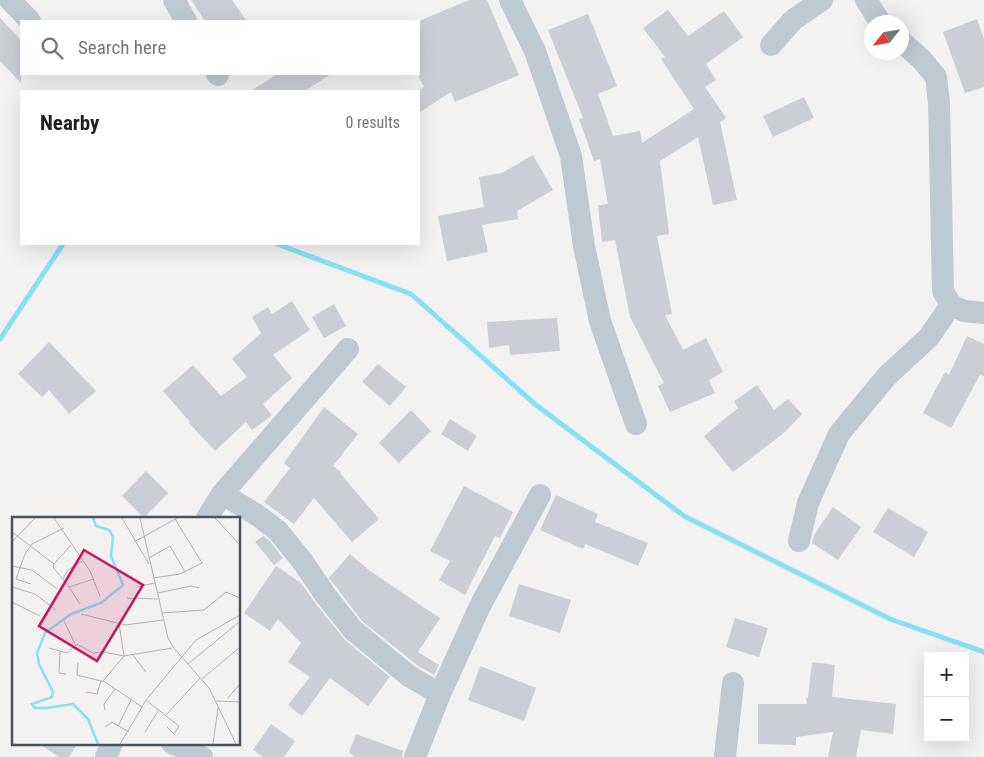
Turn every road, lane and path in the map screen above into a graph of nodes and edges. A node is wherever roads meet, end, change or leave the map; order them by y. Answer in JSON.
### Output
{"nodes":[{"id":1,"x":10,"y":0,"type":"edge"},
{"id":2,"x":174,"y":0,"type":"edge"},
{"id":3,"x":822,"y":0,"type":"edge"},
{"id":4,"x":866,"y":0,"type":"edge"},
{"id":5,"x":513,"y":1,"type":"edge"},
{"id":6,"x":876,"y":15,"type":"edge"},
{"id":7,"x":29,"y":20,"type":"edge"},
{"id":8,"x":185,"y":20,"type":"edge"},
{"id":9,"x":771,"y":45,"type":"dead end"},
{"id":10,"x":909,"y":48,"type":"edge"},
{"id":11,"x":951,"y":305,"type":"junction"},
{"id":12,"x":984,"y":313,"type":"edge"},
{"id":13,"x":348,"y":349,"type":"dead end"},
{"id":14,"x":636,"y":424,"type":"dead end"},
{"id":15,"x":222,"y":494,"type":"junction"},
{"id":16,"x":540,"y":494,"type":"dead end"},
{"id":17,"x":208,"y":517,"type":"edge"},
{"id":18,"x":799,"y":541,"type":"dead end"},
{"id":19,"x":732,"y":683,"type":"dead end"},
{"id":20,"x":440,"y":694,"type":"junction"},
{"id":21,"x":112,"y":744,"type":"edge"},
{"id":22,"x":174,"y":744,"type":"edge"},
{"id":23,"x":106,"y":757,"type":"edge"},
{"id":24,"x":202,"y":757,"type":"edge"},
{"id":25,"x":415,"y":757,"type":"edge"},
{"id":26,"x":725,"y":757,"type":"edge"}],
"edges":[{"from":1,"to":7,"type":"street"},
{"from":2,"to":8,"type":"street"},
{"from":3,"to":9,"type":"street"},
{"from":4,"to":6,"type":"street"},
{"from":5,"to":14,"type":"street"},
{"from":10,"to":11,"type":"street"},
{"from":11,"to":12,"type":"street"},
{"from":11,"to":18,"type":"street"},
{"from":13,"to":15,"type":"street"},
{"from":15,"to":17,"type":"street"},
{"from":15,"to":20,"type":"street"},
{"from":16,"to":20,"type":"street"},
{"from":19,"to":26,"type":"street"},
{"from":20,"to":25,"type":"street"},
{"from":21,"to":23,"type":"street"},
{"from":22,"to":24,"type":"street"}]}
